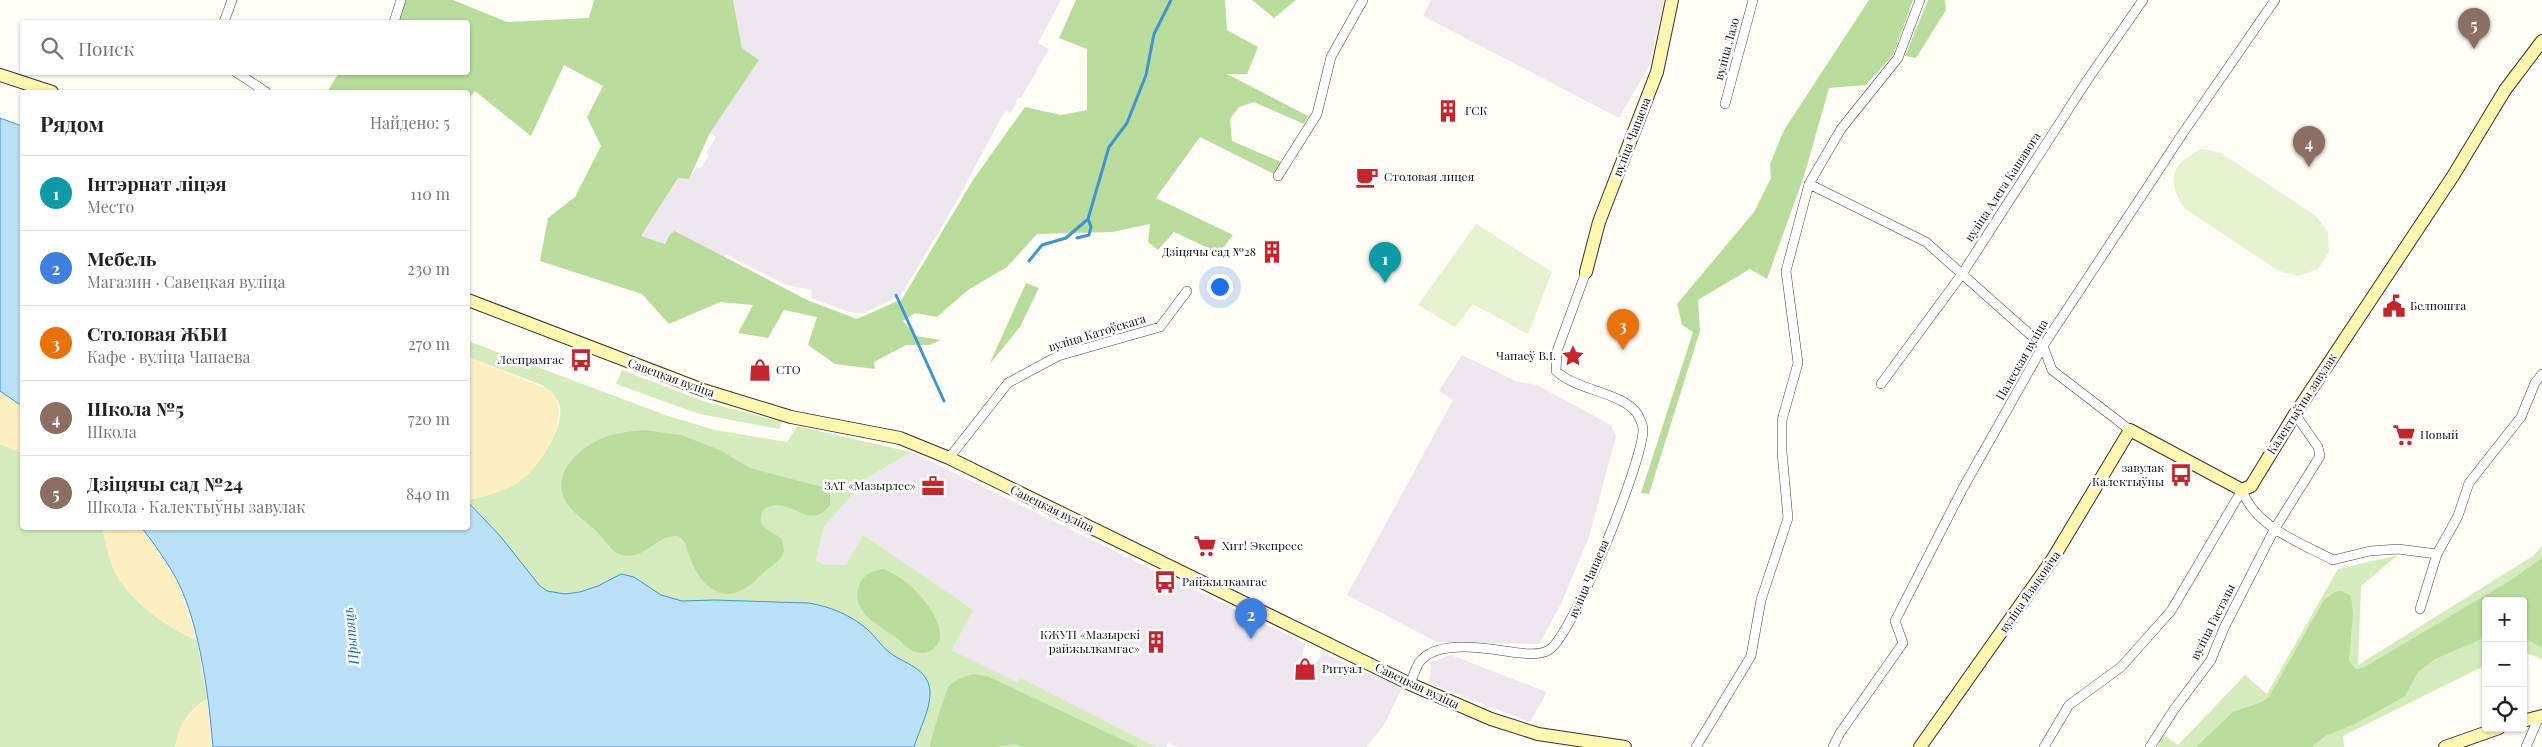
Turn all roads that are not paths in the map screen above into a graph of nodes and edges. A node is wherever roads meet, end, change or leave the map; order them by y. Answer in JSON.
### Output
{"nodes":[{"id":1,"x":232,"y":0,"type":"edge"},
{"id":2,"x":401,"y":0,"type":"edge"},
{"id":3,"x":1363,"y":0,"type":"edge"},
{"id":4,"x":1672,"y":0,"type":"edge"},
{"id":5,"x":1753,"y":0,"type":"edge"},
{"id":6,"x":1920,"y":0,"type":"edge"},
{"id":7,"x":2144,"y":0,"type":"edge"},
{"id":8,"x":2275,"y":0,"type":"edge"},
{"id":9,"x":225,"y":20,"type":"edge"},
{"id":10,"x":395,"y":20,"type":"edge"},
{"id":11,"x":2542,"y":41,"type":"edge"},
{"id":12,"x":0,"y":75,"type":"edge"},
{"id":13,"x":240,"y":75,"type":"edge"},
{"id":14,"x":46,"y":90,"type":"edge"},
{"id":15,"x":263,"y":90,"type":"edge"},
{"id":16,"x":1724,"y":104,"type":"dead end"},
{"id":17,"x":1278,"y":176,"type":"dead end"},
{"id":18,"x":1809,"y":184,"type":"junction"},
{"id":19,"x":1586,"y":272,"type":"joint"},
{"id":20,"x":1962,"y":274,"type":"junction"},
{"id":21,"x":1188,"y":291,"type":"dead end"},
{"id":22,"x":470,"y":301,"type":"edge"},
{"id":23,"x":2043,"y":346,"type":"junction"},
{"id":24,"x":2542,"y":374,"type":"edge"},
{"id":25,"x":1881,"y":384,"type":"dead end"},
{"id":26,"x":2295,"y":414,"type":"junction"},
{"id":27,"x":2130,"y":430,"type":"junction"},
{"id":28,"x":949,"y":458,"type":"junction"},
{"id":29,"x":2242,"y":490,"type":"junction"},
{"id":30,"x":2274,"y":530,"type":"junction"},
{"id":31,"x":2437,"y":554,"type":"junction"},
{"id":32,"x":2420,"y":609,"type":"dead end"},
{"id":33,"x":1410,"y":684,"type":"junction"},
{"id":34,"x":2540,"y":716,"type":"edge"},
{"id":35,"x":2527,"y":720,"type":"edge"},
{"id":36,"x":2488,"y":732,"type":"edge"},
{"id":37,"x":1625,"y":747,"type":"edge"},
{"id":38,"x":1696,"y":747,"type":"edge"},
{"id":39,"x":1833,"y":747,"type":"edge"},
{"id":40,"x":1920,"y":747,"type":"edge"},
{"id":41,"x":2044,"y":747,"type":"edge"},
{"id":42,"x":2150,"y":747,"type":"edge"},
{"id":43,"x":2445,"y":747,"type":"edge"},
{"id":44,"x":2526,"y":747,"type":"edge"}],
"edges":[{"from":1,"to":9,"type":"street"},
{"from":2,"to":10,"type":"street"},
{"from":3,"to":17,"type":"street"},
{"from":4,"to":19,"type":"street","name":"вуліца Чапаева"},
{"from":5,"to":16,"type":"street","name":"вуліца Лазо"},
{"from":6,"to":18,"type":"street"},
{"from":7,"to":20,"type":"street","name":"вуліца Алега Кашавога"},
{"from":8,"to":23,"type":"street","name":"Палеская вуліца"},
{"from":11,"to":26,"type":"street","name":"Калектыўны завулак"},
{"from":12,"to":14,"type":"street"},
{"from":13,"to":15,"type":"street"},
{"from":18,"to":20,"type":"street"},
{"from":18,"to":38,"type":"street"},
{"from":19,"to":33,"type":"street","name":"вуліца Чапаева"},
{"from":20,"to":23,"type":"street"},
{"from":20,"to":25,"type":"street","name":"вуліца Алега Кашавога"},
{"from":21,"to":28,"type":"street","name":"вуліца Катоўскага"},
{"from":22,"to":28,"type":"street","name":"Савецкая вуліца"},
{"from":23,"to":27,"type":"street"},
{"from":23,"to":39,"type":"street","name":"Палеская вуліца"},
{"from":24,"to":31,"type":"street"},
{"from":26,"to":29,"type":"street","name":"Калектыўны завулак"},
{"from":26,"to":30,"type":"street","name":"вуліца Гастэлы"},
{"from":27,"to":29,"type":"street"},
{"from":27,"to":40,"type":"street","name":"вуліца Языковіча"},
{"from":28,"to":33,"type":"street","name":"Савецкая вуліца"},
{"from":29,"to":30,"type":"street"},
{"from":29,"to":41,"type":"street","name":"Калектыўны завулак"},
{"from":30,"to":31,"type":"street"},
{"from":30,"to":42,"type":"street","name":"вуліца Гастэлы"},
{"from":31,"to":32,"type":"street"},
{"from":33,"to":37,"type":"street","name":"Савецкая вуліца"},
{"from":34,"to":35,"type":"street"},
{"from":34,"to":44,"type":"street"},
{"from":36,"to":43,"type":"street"}]}
